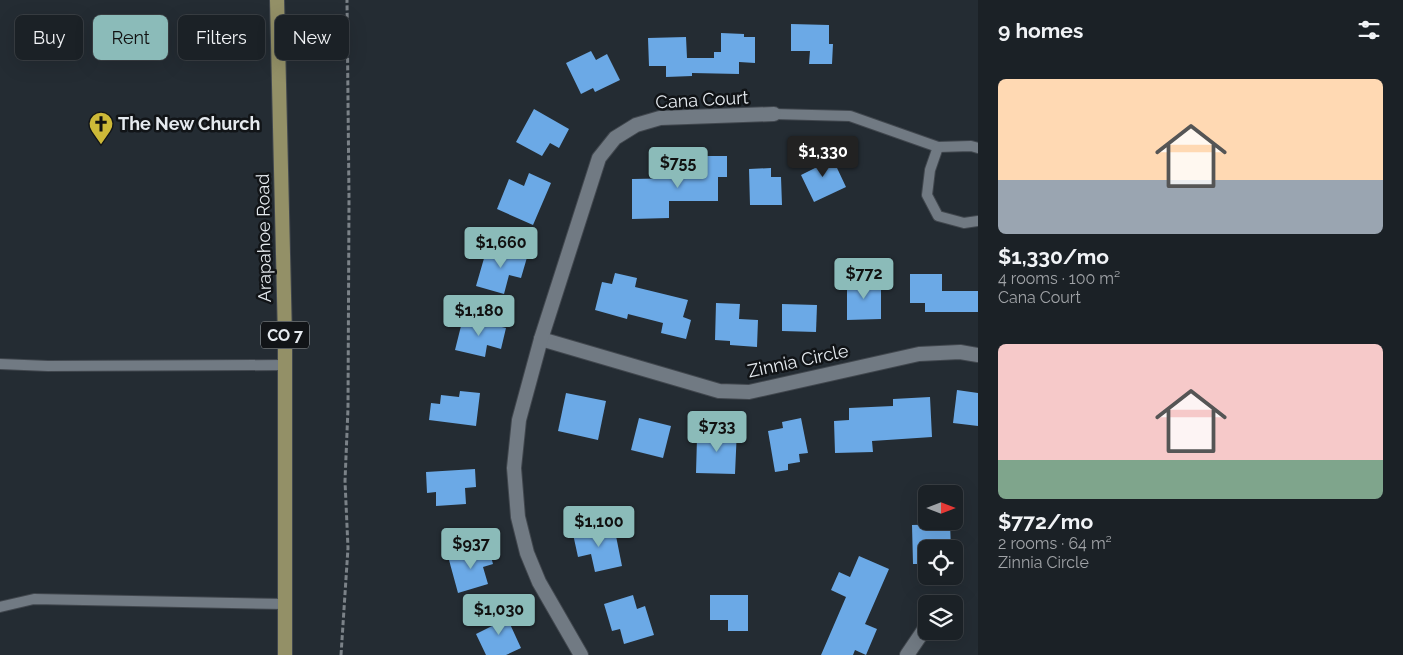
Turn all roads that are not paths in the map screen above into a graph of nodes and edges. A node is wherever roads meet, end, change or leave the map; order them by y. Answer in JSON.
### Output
{"nodes":[{"id":1,"x":277,"y":0,"type":"edge"},
{"id":2,"x":774,"y":114,"type":"joint"},
{"id":3,"x":938,"y":147,"type":"junction"},
{"id":4,"x":978,"y":148,"type":"edge"},
{"id":5,"x":978,"y":221,"type":"edge"},
{"id":6,"x":541,"y":339,"type":"junction"},
{"id":7,"x":978,"y":354,"type":"edge"},
{"id":8,"x":0,"y":364,"type":"edge"},
{"id":9,"x":285,"y":365,"type":"junction"},
{"id":10,"x":285,"y":604,"type":"junction"},
{"id":11,"x":0,"y":607,"type":"edge"},
{"id":12,"x":918,"y":638,"type":"edge"},
{"id":13,"x":285,"y":655,"type":"edge"},
{"id":14,"x":581,"y":655,"type":"edge"},
{"id":15,"x":907,"y":655,"type":"edge"}],
"edges":[{"from":1,"to":9,"type":"main road","name":"Arapahoe Road","number":"CO 7"},
{"from":2,"to":3,"type":"lane"},
{"from":2,"to":6,"type":"street","name":"Cana Court"},
{"from":3,"to":4,"type":"lane"},
{"from":3,"to":5,"type":"lane"},
{"from":6,"to":7,"type":"street","name":"Zinnia Circle"},
{"from":6,"to":14,"type":"street","name":"Cana Court"},
{"from":8,"to":9,"type":"lane"},
{"from":9,"to":10,"type":"main road","name":"Arapahoe Road","number":"CO 7"},
{"from":10,"to":11,"type":"lane"},
{"from":10,"to":13,"type":"main road","name":"Arapahoe Road","number":"CO 7"},
{"from":12,"to":15,"type":"street"}]}
